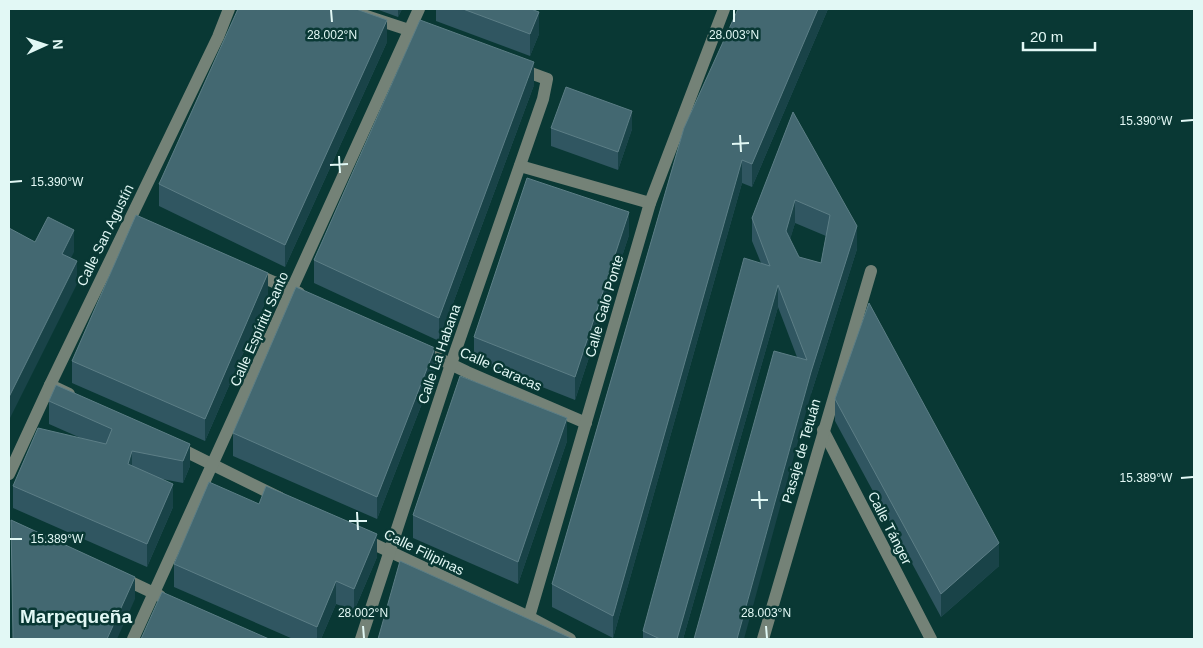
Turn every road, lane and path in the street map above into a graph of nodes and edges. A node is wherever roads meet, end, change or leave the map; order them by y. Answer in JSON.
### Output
{"nodes":[{"id":1,"x":229,"y":9,"type":"edge"},
{"id":2,"x":345,"y":9,"type":"edge"},
{"id":3,"x":419,"y":9,"type":"edge"},
{"id":4,"x":724,"y":9,"type":"edge"},
{"id":5,"x":409,"y":30,"type":"junction"},
{"id":6,"x":446,"y":43,"type":"edge"},
{"id":7,"x":501,"y":62,"type":"edge"},
{"id":8,"x":520,"y":166,"type":"junction"},
{"id":9,"x":650,"y":203,"type":"junction"},
{"id":10,"x":130,"y":217,"type":"junction"},
{"id":11,"x":142,"y":224,"type":"edge"},
{"id":12,"x":239,"y":266,"type":"edge"},
{"id":13,"x":871,"y":271,"type":"dead end"},
{"id":14,"x":293,"y":290,"type":"junction"},
{"id":15,"x":310,"y":298,"type":"edge"},
{"id":16,"x":407,"y":343,"type":"edge"},
{"id":17,"x":451,"y":364,"type":"junction"},
{"id":18,"x":50,"y":385,"type":"junction"},
{"id":19,"x":82,"y":401,"type":"edge"},
{"id":20,"x":586,"y":423,"type":"junction"},
{"id":21,"x":822,"y":430,"type":"junction"},
{"id":22,"x":161,"y":439,"type":"edge"},
{"id":23,"x":213,"y":465,"type":"junction"},
{"id":24,"x":9,"y":474,"type":"edge"},
{"id":25,"x":292,"y":504,"type":"edge"},
{"id":26,"x":354,"y":534,"type":"edge"},
{"id":27,"x":388,"y":552,"type":"junction"},
{"id":28,"x":110,"y":572,"type":"edge"},
{"id":29,"x":154,"y":594,"type":"junction"},
{"id":30,"x":171,"y":601,"type":"edge"},
{"id":31,"x":529,"y":618,"type":"junction"},
{"id":32,"x":133,"y":639,"type":"edge"},
{"id":33,"x":361,"y":639,"type":"edge"},
{"id":34,"x":570,"y":639,"type":"edge"},
{"id":35,"x":763,"y":639,"type":"edge"},
{"id":36,"x":931,"y":639,"type":"edge"}],
"edges":[{"from":1,"to":10,"type":"street","name":"Calle San Agustín"},
{"from":2,"to":5,"type":"street"},
{"from":3,"to":5,"type":"street","name":"Calle Espíritu Santo"},
{"from":4,"to":9,"type":"street","name":"Calle Galo Ponte"},
{"from":5,"to":6,"type":"street"},
{"from":5,"to":14,"type":"street","name":"Calle Espíritu Santo"},
{"from":7,"to":8,"type":"street","name":"Calle La Habana"},
{"from":8,"to":9,"type":"street"},
{"from":8,"to":17,"type":"street","name":"Calle La Habana"},
{"from":9,"to":20,"type":"street","name":"Calle Galo Ponte"},
{"from":10,"to":11,"type":"street"},
{"from":10,"to":18,"type":"street","name":"Calle San Agustín"},
{"from":12,"to":14,"type":"street"},
{"from":13,"to":21,"type":"street","name":"Pasaje de Tetuán"},
{"from":14,"to":15,"type":"street"},
{"from":14,"to":23,"type":"street","name":"Calle Espíritu Santo"},
{"from":16,"to":17,"type":"street","name":"Calle Caracas"},
{"from":17,"to":20,"type":"street","name":"Calle Caracas"},
{"from":17,"to":27,"type":"street","name":"Calle La Habana"},
{"from":18,"to":19,"type":"street"},
{"from":18,"to":24,"type":"street","name":"Calle San Agustín"},
{"from":20,"to":31,"type":"street","name":"Calle Galo Ponte"},
{"from":21,"to":35,"type":"street","name":"Pasaje de Tetuán"},
{"from":21,"to":36,"type":"street","name":"Calle Tánger"},
{"from":22,"to":23,"type":"street"},
{"from":23,"to":25,"type":"street"},
{"from":23,"to":29,"type":"street","name":"Calle Espíritu Santo"},
{"from":26,"to":27,"type":"street","name":"Calle Filipinas"},
{"from":27,"to":31,"type":"street","name":"Calle Filipinas"},
{"from":27,"to":33,"type":"street","name":"Calle La Habana"},
{"from":28,"to":29,"type":"street"},
{"from":29,"to":30,"type":"street"},
{"from":29,"to":32,"type":"street","name":"Calle Espíritu Santo"},
{"from":31,"to":34,"type":"street","name":"Calle Filipinas"}]}
